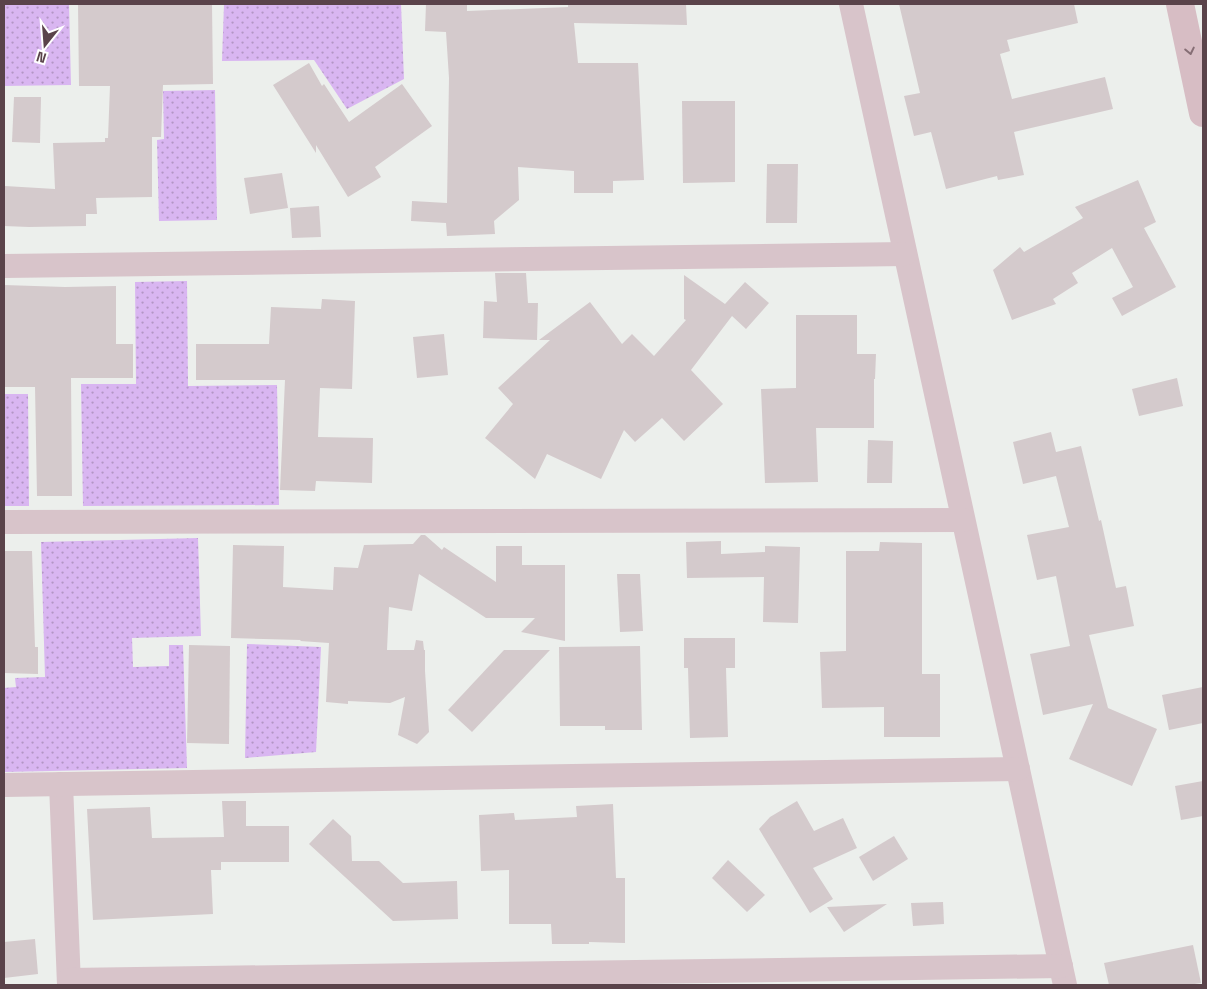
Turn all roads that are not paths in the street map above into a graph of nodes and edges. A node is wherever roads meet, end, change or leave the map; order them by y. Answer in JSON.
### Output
{"nodes":[{"id":1,"x":851,"y":4,"type":"edge"},
{"id":2,"x":1180,"y":4,"type":"edge"},
{"id":3,"x":1203,"y":113,"type":"edge"},
{"id":4,"x":905,"y":254,"type":"junction"},
{"id":5,"x":4,"y":266,"type":"edge"},
{"id":6,"x":963,"y":520,"type":"junction"},
{"id":7,"x":4,"y":522,"type":"edge"},
{"id":8,"x":1018,"y":769,"type":"junction"},
{"id":9,"x":61,"y":784,"type":"junction"},
{"id":10,"x":4,"y":785,"type":"edge"},
{"id":11,"x":1063,"y":975,"type":"edge"},
{"id":12,"x":69,"y":983,"type":"edge"}],
"edges":[{"from":1,"to":4,"type":"street"},
{"from":2,"to":3,"type":"main road","one_way":true},
{"from":4,"to":5,"type":"street"},
{"from":4,"to":6,"type":"street"},
{"from":6,"to":7,"type":"street"},
{"from":6,"to":8,"type":"street"},
{"from":8,"to":9,"type":"street"},
{"from":8,"to":11,"type":"street"},
{"from":9,"to":10,"type":"street"},
{"from":9,"to":12,"type":"street"},
{"from":11,"to":12,"type":"street"}]}
